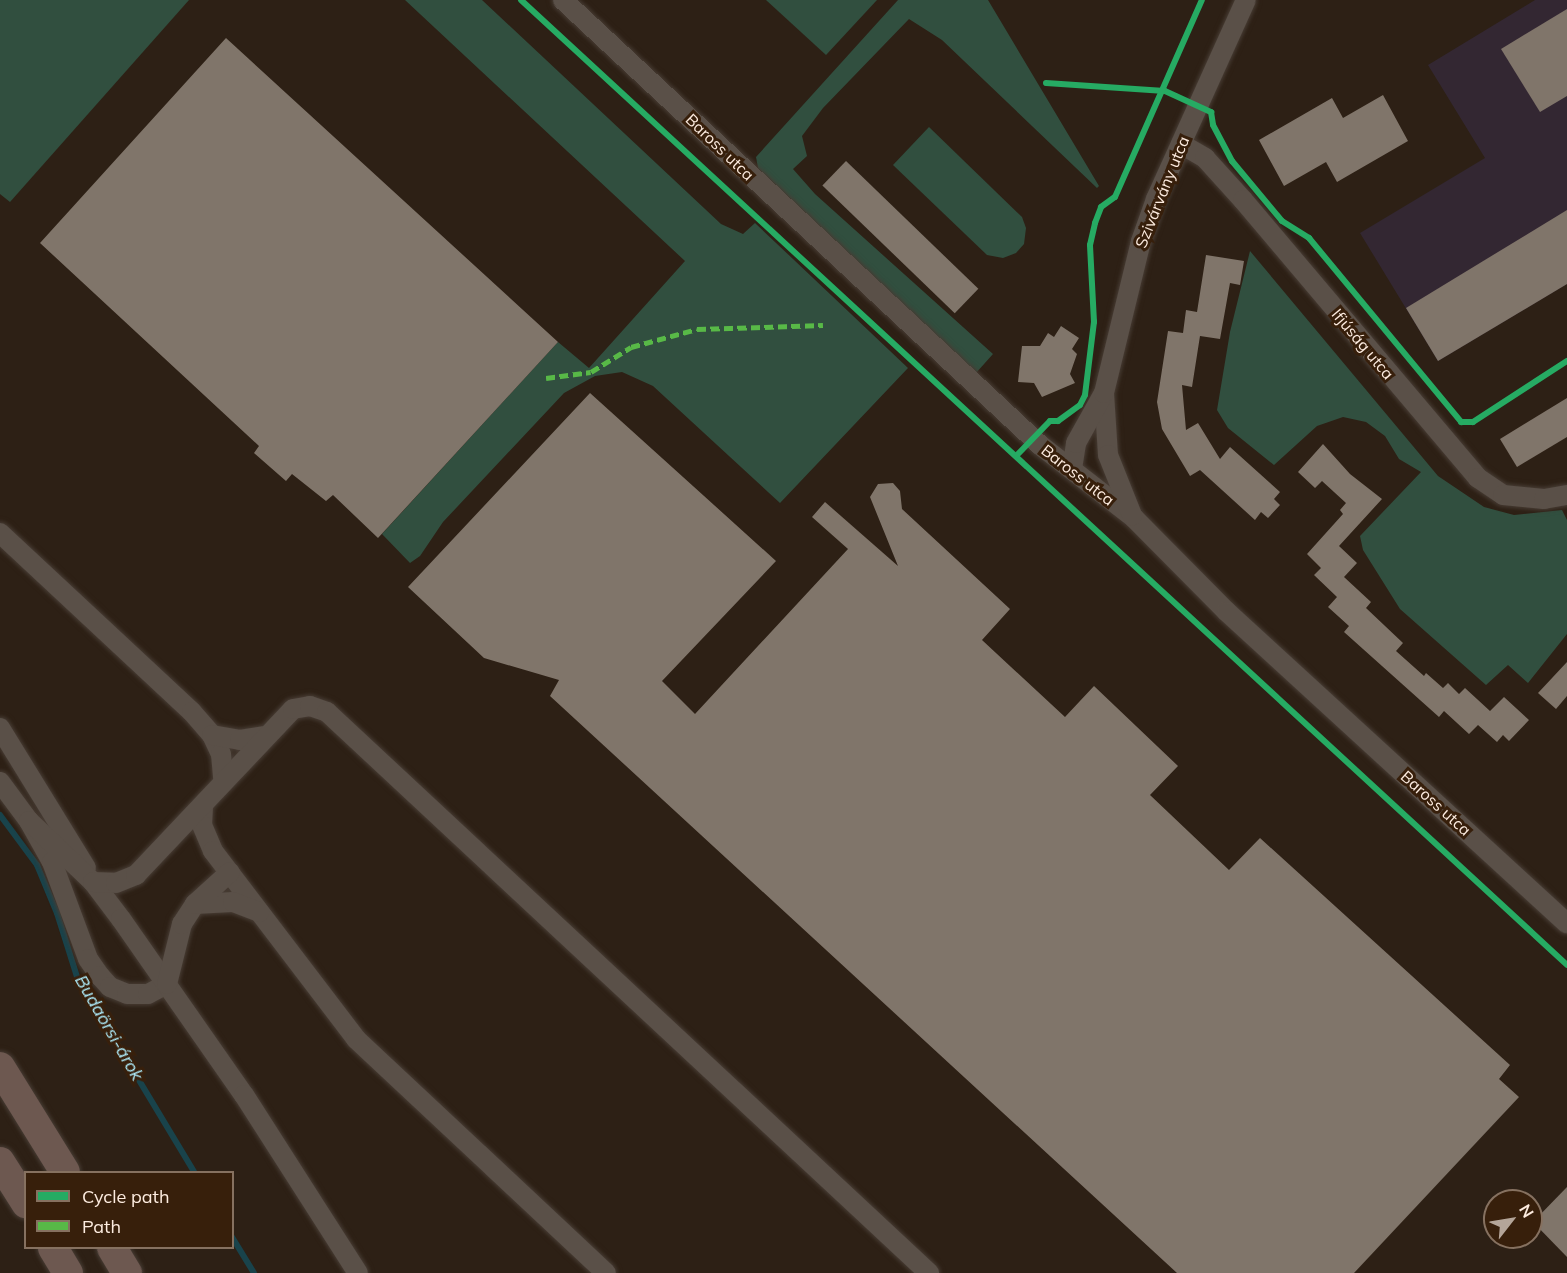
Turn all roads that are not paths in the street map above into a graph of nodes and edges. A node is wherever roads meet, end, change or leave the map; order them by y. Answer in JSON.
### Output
{"nodes":[{"id":1,"x":563,"y":0,"type":"edge"},
{"id":2,"x":1246,"y":0,"type":"edge"},
{"id":3,"x":1181,"y":144,"type":"junction"},
{"id":4,"x":1104,"y":393,"type":"junction"},
{"id":5,"x":1072,"y":469,"type":"junction"},
{"id":6,"x":1567,"y":495,"type":"edge"},
{"id":7,"x":1134,"y":518,"type":"junction"},
{"id":8,"x":0,"y":533,"type":"edge"},
{"id":9,"x":0,"y":728,"type":"edge"},
{"id":10,"x":212,"y":735,"type":"junction"},
{"id":11,"x":264,"y":736,"type":"junction"},
{"id":12,"x":223,"y":779,"type":"junction"},
{"id":13,"x":0,"y":782,"type":"edge"},
{"id":14,"x":203,"y":807,"type":"junction"},
{"id":15,"x":29,"y":821,"type":"junction"},
{"id":16,"x":230,"y":872,"type":"junction"},
{"id":17,"x":93,"y":882,"type":"junction"},
{"id":18,"x":195,"y":904,"type":"junction"},
{"id":19,"x":259,"y":912,"type":"junction"},
{"id":20,"x":1567,"y":924,"type":"edge"},
{"id":21,"x":167,"y":984,"type":"junction"},
{"id":22,"x":0,"y":1067,"type":"edge"},
{"id":23,"x":0,"y":1162,"type":"edge"},
{"id":24,"x":64,"y":1171,"type":"edge"},
{"id":25,"x":24,"y":1200,"type":"edge"},
{"id":26,"x":54,"y":1249,"type":"edge"},
{"id":27,"x":113,"y":1249,"type":"edge"},
{"id":28,"x":68,"y":1273,"type":"edge"},
{"id":29,"x":128,"y":1273,"type":"edge"},
{"id":30,"x":358,"y":1273,"type":"edge"},
{"id":31,"x":606,"y":1273,"type":"edge"},
{"id":32,"x":929,"y":1273,"type":"edge"}],
"edges":[{"from":1,"to":5,"type":"street","name":"Baross utca"},
{"from":2,"to":3,"type":"street","name":"Szivárvány utca"},
{"from":3,"to":4,"type":"street","name":"Szivárvány utca"},
{"from":3,"to":6,"type":"street","name":"Ifjúság utca"},
{"from":4,"to":5,"type":"street","name":"Szivárvány utca"},
{"from":4,"to":7,"type":"street","name":"Szivárvány utca"},
{"from":5,"to":7,"type":"street","name":"Baross utca"},
{"from":7,"to":20,"type":"street","name":"Baross utca"},
{"from":8,"to":10,"type":"street"},
{"from":9,"to":17,"type":"street"},
{"from":10,"to":11,"type":"street"},
{"from":10,"to":12,"type":"street"},
{"from":11,"to":12,"type":"street"},
{"from":11,"to":32,"type":"street"},
{"from":12,"to":14,"type":"street"},
{"from":13,"to":15,"type":"street"},
{"from":14,"to":16,"type":"street"},
{"from":14,"to":17,"type":"street"},
{"from":15,"to":17,"type":"street"},
{"from":15,"to":21,"type":"street"},
{"from":16,"to":18,"type":"street"},
{"from":16,"to":19,"type":"street"},
{"from":17,"to":21,"type":"street"},
{"from":18,"to":19,"type":"street"},
{"from":18,"to":21,"type":"street"},
{"from":19,"to":31,"type":"street"},
{"from":21,"to":30,"type":"street"},
{"from":22,"to":24,"type":"highway"},
{"from":23,"to":25,"type":"highway"},
{"from":26,"to":28,"type":"highway"},
{"from":27,"to":29,"type":"highway"}]}
